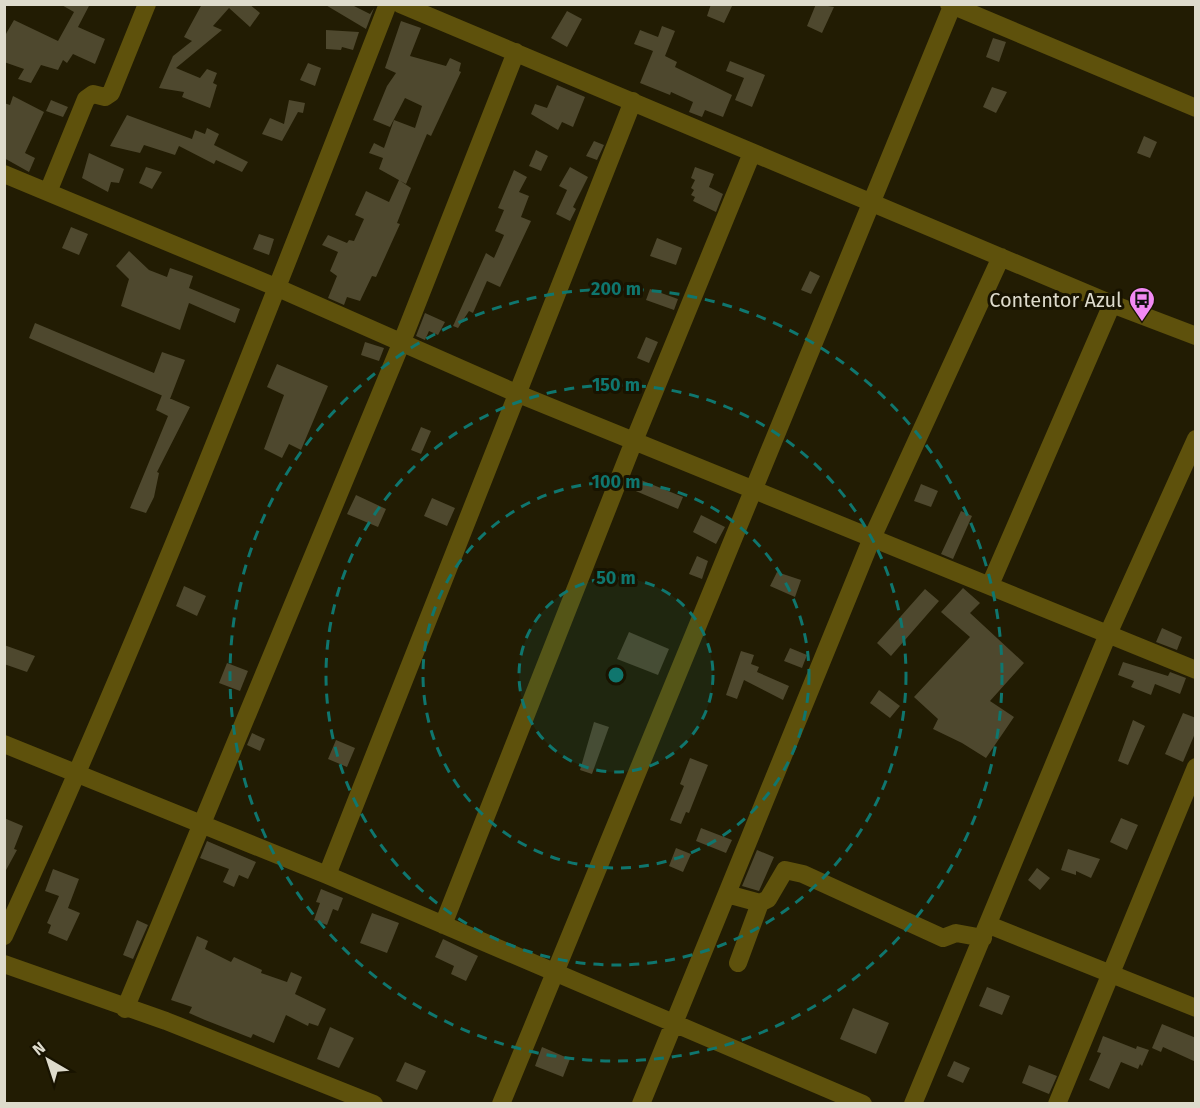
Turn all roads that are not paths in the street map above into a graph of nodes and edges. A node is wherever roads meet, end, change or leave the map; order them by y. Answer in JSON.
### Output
{"nodes":[{"id":1,"x":147,"y":4,"type":"edge"},
{"id":2,"x":388,"y":4,"type":"edge"},
{"id":3,"x":400,"y":4,"type":"edge"},
{"id":4,"x":952,"y":5,"type":"edge"},
{"id":5,"x":516,"y":52,"type":"junction"},
{"id":6,"x":633,"y":101,"type":"junction"},
{"id":7,"x":1196,"y":108,"type":"edge"},
{"id":8,"x":752,"y":153,"type":"junction"},
{"id":9,"x":4,"y":174,"type":"edge"},
{"id":10,"x":48,"y":192,"type":"junction"},
{"id":11,"x":871,"y":202,"type":"junction"},
{"id":12,"x":1001,"y":257,"type":"junction"},
{"id":13,"x":278,"y":288,"type":"junction"},
{"id":14,"x":1112,"y":304,"type":"junction"},
{"id":15,"x":1196,"y":336,"type":"edge"},
{"id":16,"x":401,"y":344,"type":"junction"},
{"id":17,"x":516,"y":393,"type":"junction"},
{"id":18,"x":1196,"y":438,"type":"edge"},
{"id":19,"x":634,"y":441,"type":"junction"},
{"id":20,"x":754,"y":489,"type":"junction"},
{"id":21,"x":872,"y":538,"type":"junction"},
{"id":22,"x":990,"y":585,"type":"junction"},
{"id":23,"x":1108,"y":634,"type":"junction"},
{"id":24,"x":1196,"y":670,"type":"edge"},
{"id":25,"x":4,"y":744,"type":"edge"},
{"id":26,"x":1196,"y":768,"type":"edge"},
{"id":27,"x":78,"y":775,"type":"junction"},
{"id":28,"x":200,"y":824,"type":"junction"},
{"id":29,"x":327,"y":875,"type":"junction"},
{"id":30,"x":727,"y":894,"type":"junction"},
{"id":31,"x":760,"y":903,"type":"junction"},
{"id":32,"x":442,"y":925,"type":"junction"},
{"id":33,"x":986,"y":932,"type":"junction"},
{"id":34,"x":4,"y":936,"type":"edge"},
{"id":35,"x":738,"y":963,"type":"dead end"},
{"id":36,"x":4,"y":964,"type":"edge"},
{"id":37,"x":554,"y":972,"type":"junction"},
{"id":38,"x":1111,"y":973,"type":"junction"},
{"id":39,"x":1196,"y":1008,"type":"edge"},
{"id":40,"x":125,"y":1009,"type":"junction"},
{"id":41,"x":673,"y":1023,"type":"junction"},
{"id":42,"x":374,"y":1104,"type":"edge"},
{"id":43,"x":501,"y":1104,"type":"edge"},
{"id":44,"x":641,"y":1104,"type":"edge"},
{"id":45,"x":863,"y":1104,"type":"edge"},
{"id":46,"x":914,"y":1104,"type":"edge"},
{"id":47,"x":1057,"y":1104,"type":"edge"}],
"edges":[{"from":1,"to":10,"type":"street"},
{"from":2,"to":13,"type":"street"},
{"from":3,"to":5,"type":"street"},
{"from":4,"to":7,"type":"street"},
{"from":4,"to":11,"type":"street"},
{"from":5,"to":6,"type":"street"},
{"from":5,"to":16,"type":"street"},
{"from":6,"to":8,"type":"street"},
{"from":6,"to":17,"type":"street"},
{"from":8,"to":11,"type":"street"},
{"from":8,"to":19,"type":"street"},
{"from":9,"to":10,"type":"street"},
{"from":10,"to":13,"type":"street"},
{"from":11,"to":12,"type":"street"},
{"from":11,"to":20,"type":"street"},
{"from":12,"to":14,"type":"street"},
{"from":12,"to":21,"type":"street"},
{"from":13,"to":16,"type":"street"},
{"from":13,"to":27,"type":"street"},
{"from":14,"to":15,"type":"street"},
{"from":14,"to":22,"type":"street"},
{"from":16,"to":17,"type":"street"},
{"from":16,"to":28,"type":"street"},
{"from":17,"to":19,"type":"street"},
{"from":17,"to":29,"type":"street"},
{"from":18,"to":23,"type":"street"},
{"from":19,"to":20,"type":"street"},
{"from":19,"to":32,"type":"street"},
{"from":20,"to":21,"type":"street"},
{"from":20,"to":37,"type":"street"},
{"from":21,"to":22,"type":"street"},
{"from":21,"to":30,"type":"street"},
{"from":22,"to":23,"type":"street"},
{"from":23,"to":24,"type":"street"},
{"from":23,"to":33,"type":"street"},
{"from":25,"to":27,"type":"street"},
{"from":26,"to":38,"type":"street"},
{"from":27,"to":28,"type":"street"},
{"from":27,"to":34,"type":"street"},
{"from":28,"to":29,"type":"street"},
{"from":28,"to":40,"type":"street"},
{"from":29,"to":32,"type":"street"},
{"from":30,"to":31,"type":"street"},
{"from":30,"to":41,"type":"street"},
{"from":31,"to":33,"type":"street"},
{"from":31,"to":35,"type":"street"},
{"from":32,"to":37,"type":"street"},
{"from":33,"to":38,"type":"street"},
{"from":33,"to":46,"type":"street"},
{"from":36,"to":40,"type":"street"},
{"from":37,"to":41,"type":"street"},
{"from":37,"to":43,"type":"street"},
{"from":38,"to":39,"type":"street"},
{"from":38,"to":47,"type":"street"},
{"from":40,"to":42,"type":"street"},
{"from":41,"to":44,"type":"street"},
{"from":41,"to":45,"type":"street"}]}
